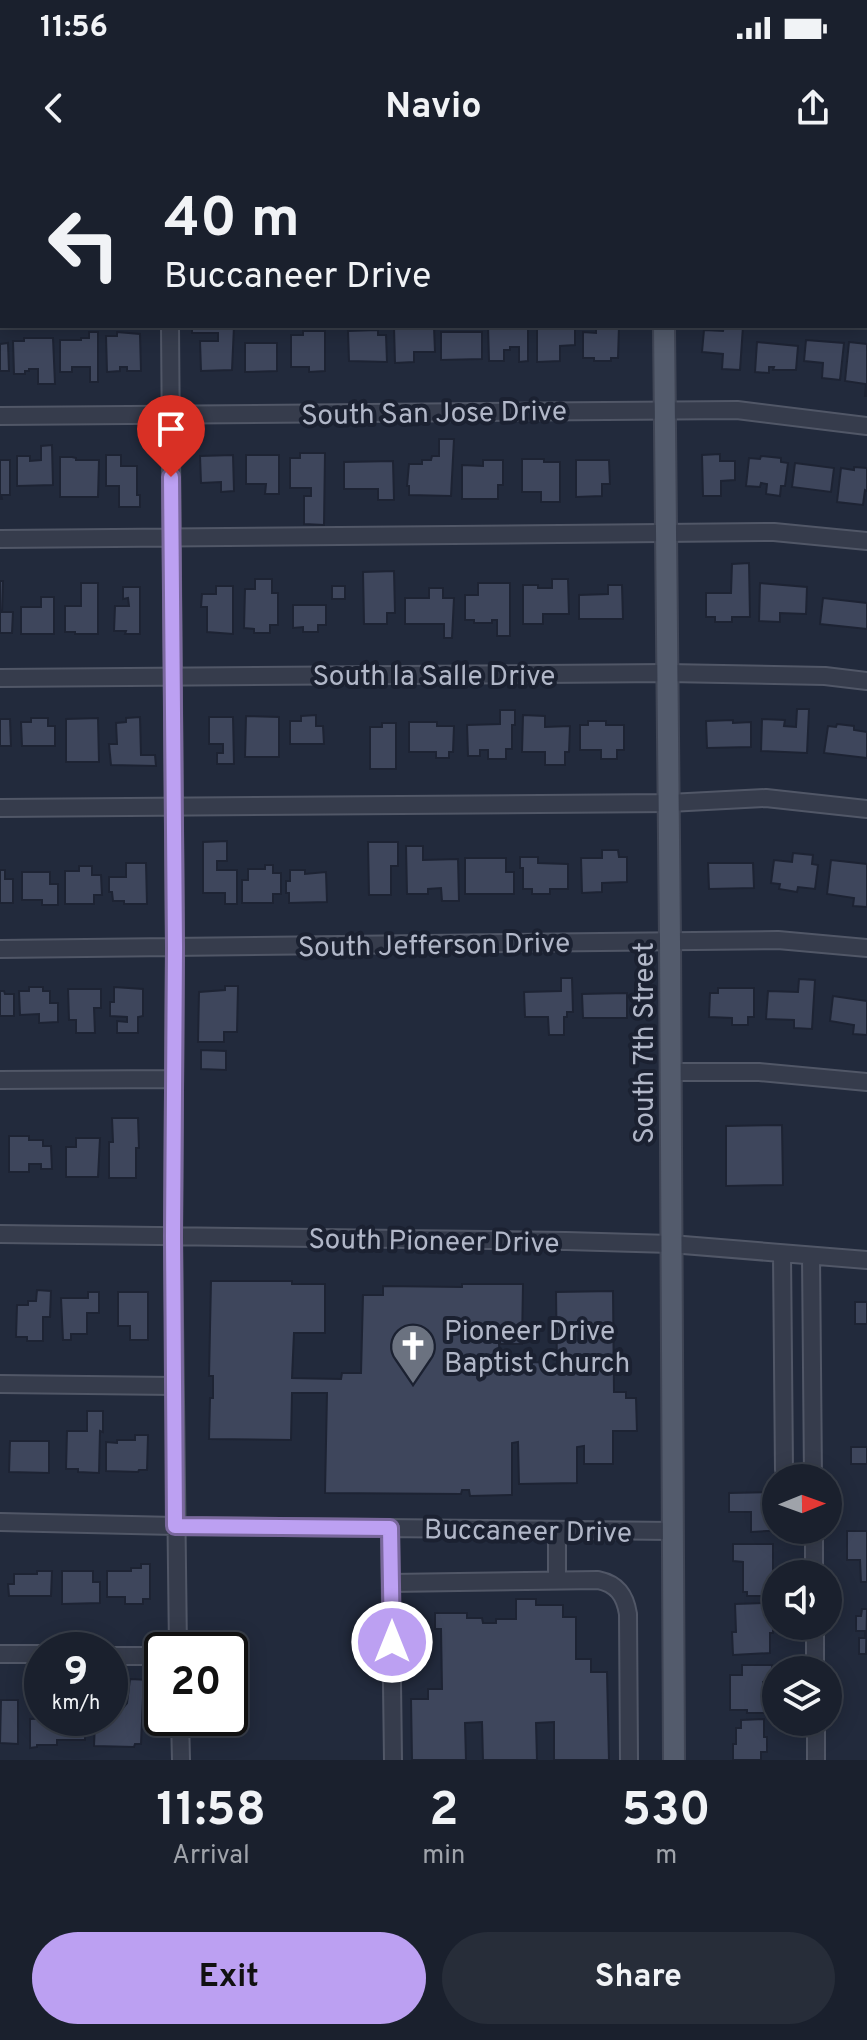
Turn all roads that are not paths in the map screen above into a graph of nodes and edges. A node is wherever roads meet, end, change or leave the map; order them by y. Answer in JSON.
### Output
{"nodes":[{"id":1,"x":170,"y":328,"type":"edge"},
{"id":2,"x":664,"y":328,"type":"edge"},
{"id":3,"x":665,"y":410,"type":"junction"},
{"id":4,"x":171,"y":415,"type":"junction"},
{"id":5,"x":0,"y":416,"type":"edge"},
{"id":6,"x":867,"y":426,"type":"edge"},
{"id":7,"x":666,"y":532,"type":"junction"},
{"id":8,"x":0,"y":539,"type":"edge"},
{"id":9,"x":171,"y":539,"type":"junction"},
{"id":10,"x":867,"y":541,"type":"edge"},
{"id":11,"x":668,"y":673,"type":"junction"},
{"id":12,"x":172,"y":677,"type":"junction"},
{"id":13,"x":0,"y":678,"type":"edge"},
{"id":14,"x":867,"y":681,"type":"edge"},
{"id":15,"x":669,"y":803,"type":"junction"},
{"id":16,"x":173,"y":807,"type":"junction"},
{"id":17,"x":0,"y":808,"type":"edge"},
{"id":18,"x":867,"y":809,"type":"edge"},
{"id":19,"x":670,"y":941,"type":"junction"},
{"id":20,"x":175,"y":948,"type":"junction"},
{"id":21,"x":867,"y":948,"type":"edge"},
{"id":22,"x":0,"y":949,"type":"edge"},
{"id":23,"x":671,"y":1072,"type":"junction"},
{"id":24,"x":174,"y":1079,"type":"junction"},
{"id":25,"x":0,"y":1080,"type":"edge"},
{"id":26,"x":867,"y":1082,"type":"edge"},
{"id":27,"x":0,"y":1234,"type":"edge"},
{"id":28,"x":173,"y":1236,"type":"junction"},
{"id":29,"x":671,"y":1244,"type":"junction"},
{"id":30,"x":782,"y":1254,"type":"junction"},
{"id":31,"x":811,"y":1256,"type":"junction"},
{"id":32,"x":867,"y":1260,"type":"edge"},
{"id":33,"x":0,"y":1384,"type":"edge"},
{"id":34,"x":174,"y":1386,"type":"junction"},
{"id":35,"x":784,"y":1464,"type":"edge"},
{"id":36,"x":813,"y":1464,"type":"edge"},
{"id":37,"x":0,"y":1522,"type":"edge"},
{"id":38,"x":175,"y":1526,"type":"junction"},
{"id":39,"x":390,"y":1528,"type":"junction"},
{"id":40,"x":557,"y":1530,"type":"junction"},
{"id":41,"x":672,"y":1531,"type":"junction"},
{"id":42,"x":557,"y":1580,"type":"junction"},
{"id":43,"x":391,"y":1583,"type":"junction"},
{"id":44,"x":178,"y":1632,"type":"edge"},
{"id":45,"x":0,"y":1654,"type":"edge"},
{"id":46,"x":24,"y":1654,"type":"edge"},
{"id":47,"x":180,"y":1736,"type":"edge"},
{"id":48,"x":816,"y":1736,"type":"edge"},
{"id":49,"x":181,"y":1760,"type":"edge"},
{"id":50,"x":393,"y":1760,"type":"edge"},
{"id":51,"x":629,"y":1760,"type":"edge"},
{"id":52,"x":674,"y":1760,"type":"edge"},
{"id":53,"x":816,"y":1760,"type":"edge"}],
"edges":[{"from":1,"to":4,"type":"street"},
{"from":2,"to":3,"type":"main road","name":"South 7th Street"},
{"from":3,"to":4,"type":"street","name":"South San Jose Drive"},
{"from":3,"to":6,"type":"street","name":"South San Jose Drive"},
{"from":3,"to":7,"type":"main road","name":"South 7th Street"},
{"from":4,"to":5,"type":"street","name":"South San Jose Drive"},
{"from":4,"to":9,"type":"street"},
{"from":7,"to":9,"type":"street"},
{"from":7,"to":10,"type":"street"},
{"from":7,"to":11,"type":"main road","name":"South 7th Street"},
{"from":8,"to":9,"type":"street"},
{"from":9,"to":12,"type":"street"},
{"from":11,"to":12,"type":"street","name":"South la Salle Drive"},
{"from":11,"to":14,"type":"street","name":"South la Salle Drive"},
{"from":11,"to":15,"type":"main road","name":"South 7th Street"},
{"from":12,"to":13,"type":"street","name":"South la Salle Drive"},
{"from":12,"to":16,"type":"street"},
{"from":15,"to":16,"type":"street"},
{"from":15,"to":18,"type":"street"},
{"from":15,"to":19,"type":"main road","name":"South 7th Street"},
{"from":16,"to":17,"type":"street"},
{"from":16,"to":20,"type":"street"},
{"from":19,"to":20,"type":"street","name":"South Jefferson Drive"},
{"from":19,"to":21,"type":"street","name":"South Jefferson Drive"},
{"from":19,"to":23,"type":"main road","name":"South 7th Street"},
{"from":20,"to":22,"type":"street","name":"South Jefferson Drive"},
{"from":20,"to":24,"type":"street"},
{"from":23,"to":26,"type":"street"},
{"from":23,"to":29,"type":"main road","name":"South 7th Street"},
{"from":24,"to":25,"type":"street"},
{"from":24,"to":28,"type":"street"},
{"from":27,"to":28,"type":"street","name":"South Pioneer Drive"},
{"from":28,"to":29,"type":"street","name":"South Pioneer Drive"},
{"from":28,"to":34,"type":"street"},
{"from":29,"to":30,"type":"street","name":"South Pioneer Drive"},
{"from":29,"to":41,"type":"main road","name":"South 7th Street"},
{"from":30,"to":31,"type":"street","name":"South Pioneer Drive"},
{"from":30,"to":35,"type":"street"},
{"from":31,"to":32,"type":"street","name":"South Pioneer Drive"},
{"from":31,"to":36,"type":"street"},
{"from":33,"to":34,"type":"street"},
{"from":34,"to":38,"type":"street"},
{"from":37,"to":38,"type":"street","name":"Buccaneer Drive"},
{"from":38,"to":39,"type":"street","name":"Buccaneer Drive"},
{"from":38,"to":44,"type":"street"},
{"from":39,"to":40,"type":"street","name":"Buccaneer Drive"},
{"from":39,"to":43,"type":"street"},
{"from":40,"to":41,"type":"street","name":"Buccaneer Drive"},
{"from":40,"to":42,"type":"street"},
{"from":41,"to":52,"type":"main road","name":"South 7th Street"},
{"from":42,"to":43,"type":"street"},
{"from":42,"to":51,"type":"street"},
{"from":43,"to":50,"type":"street"},
{"from":45,"to":46,"type":"street"},
{"from":47,"to":49,"type":"street"},
{"from":48,"to":53,"type":"street"}]}
